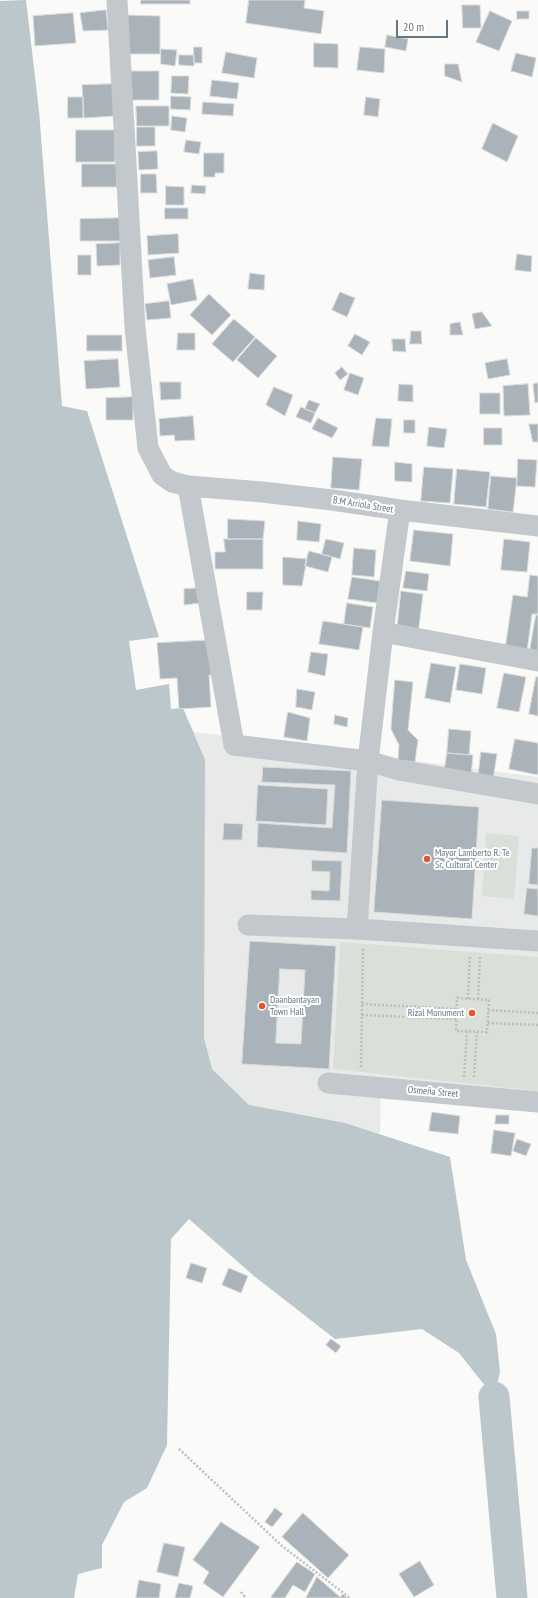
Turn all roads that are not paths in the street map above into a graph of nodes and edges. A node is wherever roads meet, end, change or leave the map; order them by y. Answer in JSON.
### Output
{"nodes":[{"id":1,"x":117,"y":0,"type":"edge"},
{"id":2,"x":188,"y":486,"type":"junction"},
{"id":3,"x":400,"y":510,"type":"junction"},
{"id":4,"x":538,"y":526,"type":"edge"},
{"id":5,"x":383,"y":632,"type":"junction"},
{"id":6,"x":538,"y":661,"type":"edge"},
{"id":7,"x":368,"y":761,"type":"junction"},
{"id":8,"x":538,"y":794,"type":"edge"},
{"id":9,"x":248,"y":926,"type":"dead end"},
{"id":10,"x":357,"y":929,"type":"junction"},
{"id":11,"x":538,"y":941,"type":"edge"},
{"id":12,"x":328,"y":1083,"type":"dead end"},
{"id":13,"x":538,"y":1102,"type":"edge"}],
"edges":[{"from":1,"to":2,"type":"street","name":"B.M Arriola Street"},
{"from":2,"to":3,"type":"street","name":"B.M Arriola Street"},
{"from":2,"to":7,"type":"street"},
{"from":3,"to":4,"type":"street","name":"B.M Arriola Street"},
{"from":3,"to":5,"type":"street"},
{"from":5,"to":6,"type":"street"},
{"from":5,"to":7,"type":"street"},
{"from":7,"to":8,"type":"street"},
{"from":7,"to":10,"type":"street"},
{"from":9,"to":10,"type":"street"},
{"from":10,"to":11,"type":"street"},
{"from":12,"to":13,"type":"street","name":"Osmeña Street"}]}
